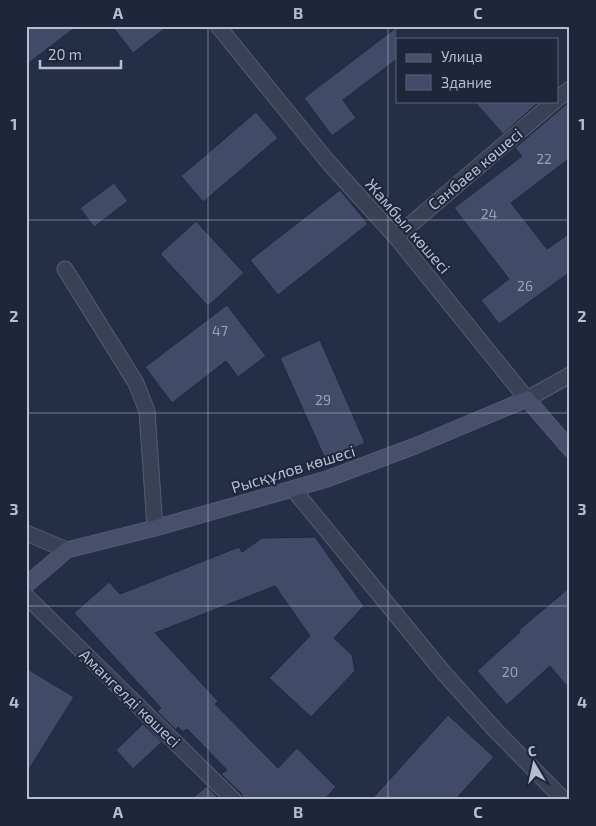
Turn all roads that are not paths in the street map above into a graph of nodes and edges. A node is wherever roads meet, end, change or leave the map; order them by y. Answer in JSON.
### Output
{"nodes":[{"id":1,"x":218,"y":26,"type":"edge"},
{"id":2,"x":570,"y":89,"type":"edge"},
{"id":3,"x":558,"y":98,"type":"edge"},
{"id":4,"x":554,"y":102,"type":"edge"},
{"id":5,"x":396,"y":237,"type":"junction"},
{"id":6,"x":66,"y":269,"type":"dead end"},
{"id":7,"x":570,"y":375,"type":"edge"},
{"id":8,"x":527,"y":399,"type":"junction"},
{"id":9,"x":570,"y":449,"type":"edge"},
{"id":10,"x":293,"y":489,"type":"junction"},
{"id":11,"x":154,"y":528,"type":"junction"},
{"id":12,"x":26,"y":533,"type":"edge"},
{"id":13,"x":67,"y":550,"type":"junction"},
{"id":14,"x":26,"y":585,"type":"edge"},
{"id":15,"x":26,"y":596,"type":"edge"},
{"id":16,"x":234,"y":800,"type":"edge"},
{"id":17,"x":564,"y":800,"type":"edge"}],
"edges":[{"from":1,"to":5,"type":"street","name":"Жамбыл көшесі"},
{"from":2,"to":3,"type":"street","name":"Санбаев көшесі"},
{"from":4,"to":5,"type":"street","name":"Санбаев көшесі"},
{"from":5,"to":8,"type":"street","name":"Жамбыл көшесі"},
{"from":6,"to":11,"type":"street"},
{"from":7,"to":8,"type":"street","name":"Рысқұлов көшесі"},
{"from":8,"to":9,"type":"main road","name":"Жамбыл көшесі"},
{"from":8,"to":10,"type":"main road","name":"Рысқұлов көшесі"},
{"from":10,"to":11,"type":"main road","name":"Рысқұлов көшесі"},
{"from":10,"to":17,"type":"street"},
{"from":11,"to":13,"type":"main road","name":"Рысқұлов көшесі"},
{"from":12,"to":13,"type":"street"},
{"from":13,"to":14,"type":"main road","name":"Рысқұлов көшесі"},
{"from":15,"to":16,"type":"street","name":"Амангелді көшесі"}]}
